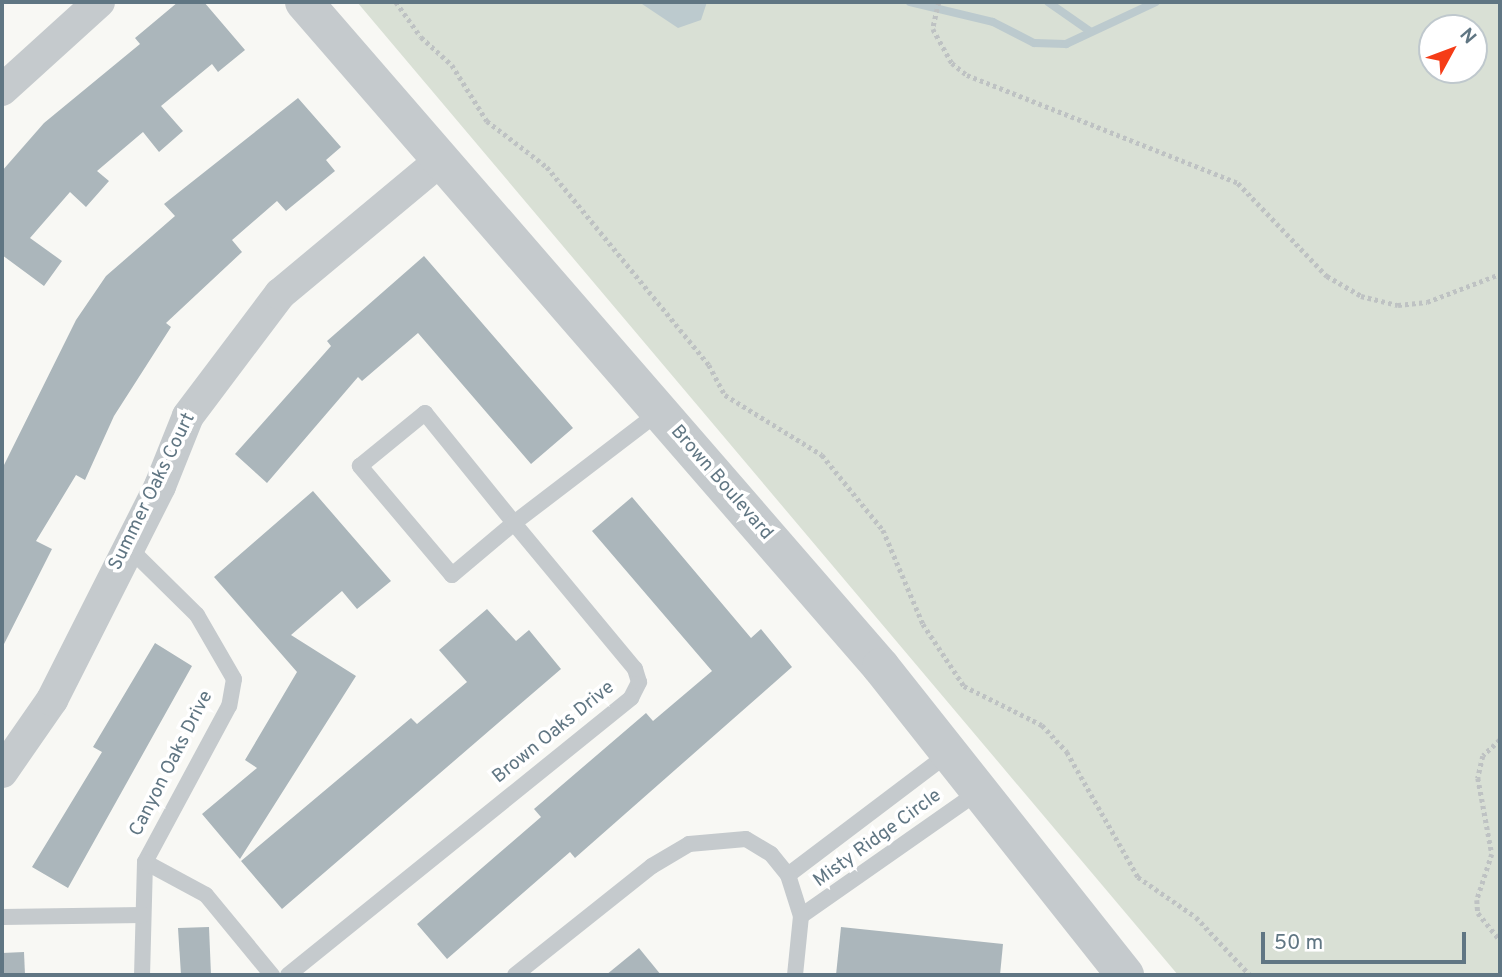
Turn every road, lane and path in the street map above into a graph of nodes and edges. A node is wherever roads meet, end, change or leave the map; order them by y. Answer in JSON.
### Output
{"nodes":[{"id":1,"x":99,"y":2,"type":"edge"},
{"id":2,"x":304,"y":2,"type":"edge"},
{"id":3,"x":396,"y":2,"type":"edge"},
{"id":4,"x":939,"y":2,"type":"edge"},
{"id":5,"x":7,"y":72,"type":"edge"},
{"id":6,"x":441,"y":160,"type":"junction"},
{"id":7,"x":1500,"y":274,"type":"edge"},
{"id":8,"x":659,"y":412,"type":"junction"},
{"id":9,"x":514,"y":523,"type":"junction"},
{"id":10,"x":126,"y":545,"type":"junction"},
{"id":11,"x":1500,"y":740,"type":"edge"},
{"id":12,"x":948,"y":754,"type":"junction"},
{"id":13,"x":2,"y":772,"type":"edge"},
{"id":14,"x":978,"y":792,"type":"junction"},
{"id":15,"x":145,"y":862,"type":"junction"},
{"id":16,"x":788,"y":875,"type":"junction"},
{"id":17,"x":143,"y":915,"type":"junction"},
{"id":18,"x":801,"y":916,"type":"junction"},
{"id":19,"x":2,"y":917,"type":"edge"},
{"id":20,"x":1500,"y":940,"type":"edge"},
{"id":21,"x":142,"y":975,"type":"edge"},
{"id":22,"x":272,"y":975,"type":"edge"},
{"id":23,"x":289,"y":975,"type":"edge"},
{"id":24,"x":516,"y":975,"type":"edge"},
{"id":25,"x":795,"y":975,"type":"edge"},
{"id":26,"x":1125,"y":975,"type":"edge"},
{"id":27,"x":1250,"y":975,"type":"edge"}],
"edges":[{"from":1,"to":5,"type":"street"},
{"from":2,"to":6,"type":"street","name":"Brown Boulevard"},
{"from":3,"to":27,"type":"path"},
{"from":4,"to":7,"type":"path"},
{"from":6,"to":8,"type":"street","name":"Brown Boulevard"},
{"from":6,"to":10,"type":"street","name":"Summer Oaks Court"},
{"from":8,"to":9,"type":"lane"},
{"from":8,"to":12,"type":"street","name":"Brown Boulevard"},
{"from":9,"to":9,"type":"lane"},
{"from":9,"to":23,"type":"lane","name":"Brown Oaks Drive"},
{"from":10,"to":13,"type":"street","name":"Summer Oaks Court"},
{"from":10,"to":15,"type":"lane","name":"Canyon Oaks Drive"},
{"from":11,"to":20,"type":"path"},
{"from":12,"to":14,"type":"street","name":"Brown Boulevard"},
{"from":12,"to":16,"type":"lane","name":"Misty Ridge Circle"},
{"from":14,"to":18,"type":"lane","name":"Misty Ridge Circle"},
{"from":14,"to":26,"type":"street","name":"Brown Boulevard"},
{"from":15,"to":17,"type":"lane","name":"Canyon Oaks Drive"},
{"from":15,"to":22,"type":"lane"},
{"from":16,"to":18,"type":"lane","name":"Misty Ridge Circle"},
{"from":16,"to":24,"type":"lane","name":"Misty Ridge Circle"},
{"from":17,"to":19,"type":"lane"},
{"from":17,"to":21,"type":"lane","name":"Canyon Oaks Drive"},
{"from":18,"to":25,"type":"lane","name":"Misty Ridge Circle"}]}
